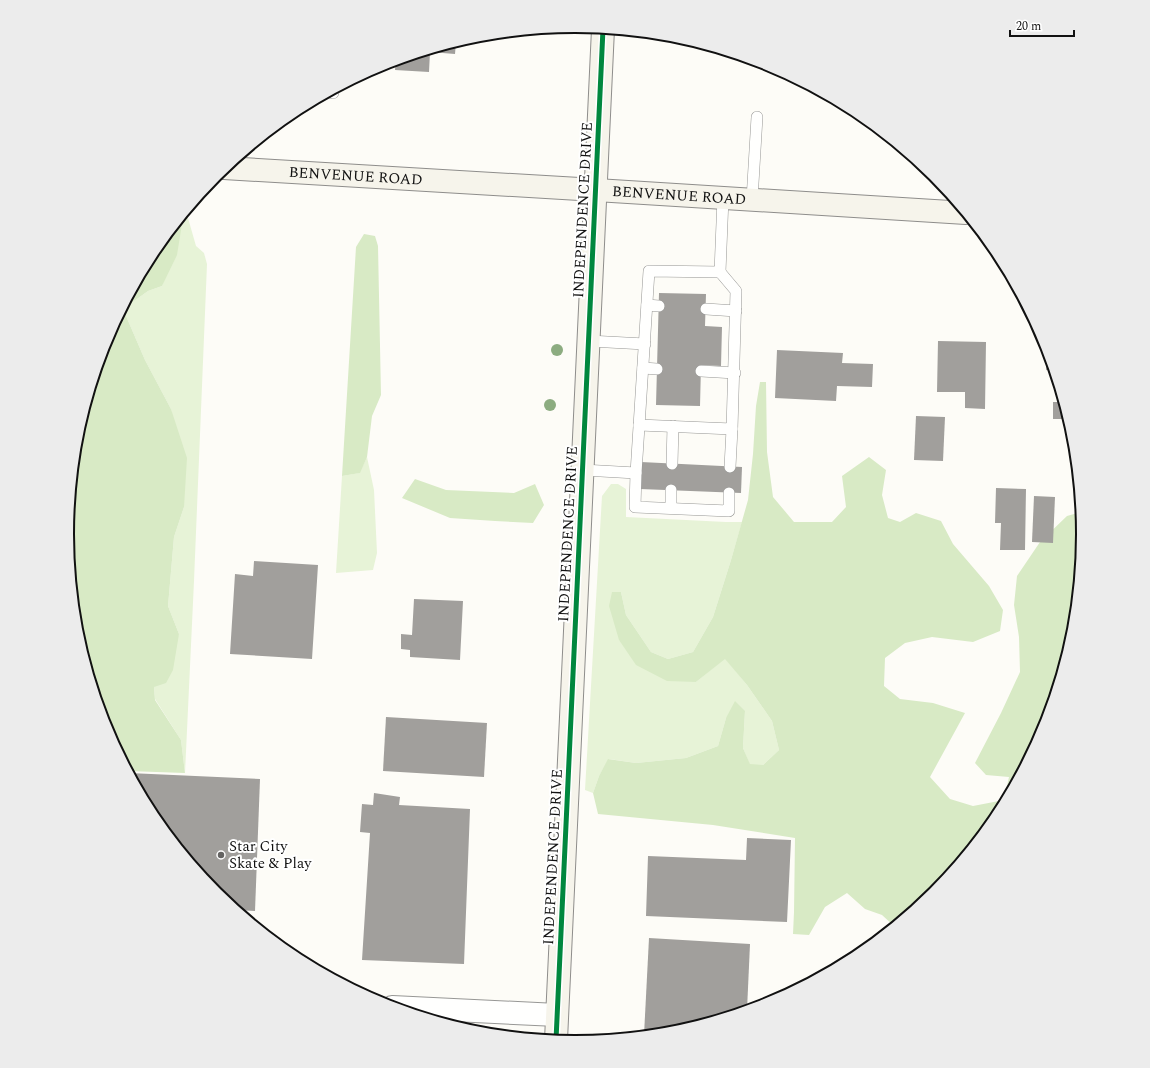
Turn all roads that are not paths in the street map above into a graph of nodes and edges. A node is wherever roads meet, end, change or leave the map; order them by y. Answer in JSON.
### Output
{"nodes":[{"id":1,"x":603,"y":34,"type":"edge"},
{"id":2,"x":757,"y":117,"type":"dead end"},
{"id":3,"x":233,"y":169,"type":"edge"},
{"id":4,"x":596,"y":190,"type":"junction"},
{"id":5,"x":723,"y":198,"type":"junction"},
{"id":6,"x":752,"y":200,"type":"junction"},
{"id":7,"x":959,"y":213,"type":"edge"},
{"id":8,"x":720,"y":272,"type":"junction"},
{"id":9,"x":647,"y":305,"type":"junction"},
{"id":10,"x":659,"y":306,"type":"dead end"},
{"id":11,"x":706,"y":309,"type":"dead end"},
{"id":12,"x":736,"y":311,"type":"junction"},
{"id":13,"x":589,"y":341,"type":"junction"},
{"id":14,"x":645,"y":344,"type":"junction"},
{"id":15,"x":643,"y":368,"type":"junction"},
{"id":16,"x":657,"y":369,"type":"dead end"},
{"id":17,"x":701,"y":371,"type":"dead end"},
{"id":18,"x":735,"y":373,"type":"junction"},
{"id":19,"x":639,"y":426,"type":"junction"},
{"id":20,"x":673,"y":426,"type":"junction"},
{"id":21,"x":732,"y":428,"type":"junction"},
{"id":22,"x":672,"y":464,"type":"dead end"},
{"id":23,"x":730,"y":467,"type":"dead end"},
{"id":24,"x":583,"y":470,"type":"junction"},
{"id":25,"x":636,"y":473,"type":"junction"},
{"id":26,"x":671,"y":490,"type":"dead end"},
{"id":27,"x":729,"y":493,"type":"dead end"},
{"id":28,"x":671,"y":508,"type":"junction"},
{"id":29,"x":414,"y":1008,"type":"edge"},
{"id":30,"x":557,"y":1015,"type":"junction"},
{"id":31,"x":556,"y":1034,"type":"edge"}],
"edges":[{"from":1,"to":4,"type":"street","name":"INDEPENDENCE DRIVE"},
{"from":2,"to":6,"type":"lane"},
{"from":3,"to":4,"type":"street","name":"BENVENUE ROAD"},
{"from":4,"to":5,"type":"street","name":"BENVENUE ROAD"},
{"from":4,"to":13,"type":"street","name":"INDEPENDENCE DRIVE"},
{"from":5,"to":6,"type":"street","name":"BENVENUE ROAD"},
{"from":5,"to":8,"type":"lane"},
{"from":6,"to":7,"type":"street","name":"BENVENUE ROAD"},
{"from":8,"to":9,"type":"lane"},
{"from":8,"to":12,"type":"lane"},
{"from":9,"to":10,"type":"lane"},
{"from":9,"to":14,"type":"lane"},
{"from":11,"to":12,"type":"lane"},
{"from":12,"to":18,"type":"lane"},
{"from":13,"to":14,"type":"lane"},
{"from":13,"to":24,"type":"street","name":"INDEPENDENCE DRIVE"},
{"from":14,"to":15,"type":"lane"},
{"from":15,"to":16,"type":"lane"},
{"from":15,"to":19,"type":"lane"},
{"from":17,"to":18,"type":"lane"},
{"from":18,"to":21,"type":"lane"},
{"from":19,"to":20,"type":"lane"},
{"from":19,"to":25,"type":"lane"},
{"from":20,"to":21,"type":"lane"},
{"from":20,"to":22,"type":"lane"},
{"from":21,"to":23,"type":"lane"},
{"from":24,"to":25,"type":"lane"},
{"from":24,"to":30,"type":"street","name":"INDEPENDENCE DRIVE"},
{"from":25,"to":28,"type":"lane"},
{"from":26,"to":28,"type":"lane"},
{"from":27,"to":28,"type":"lane"},
{"from":29,"to":30,"type":"street"},
{"from":30,"to":31,"type":"street","name":"INDEPENDENCE DRIVE"}]}
